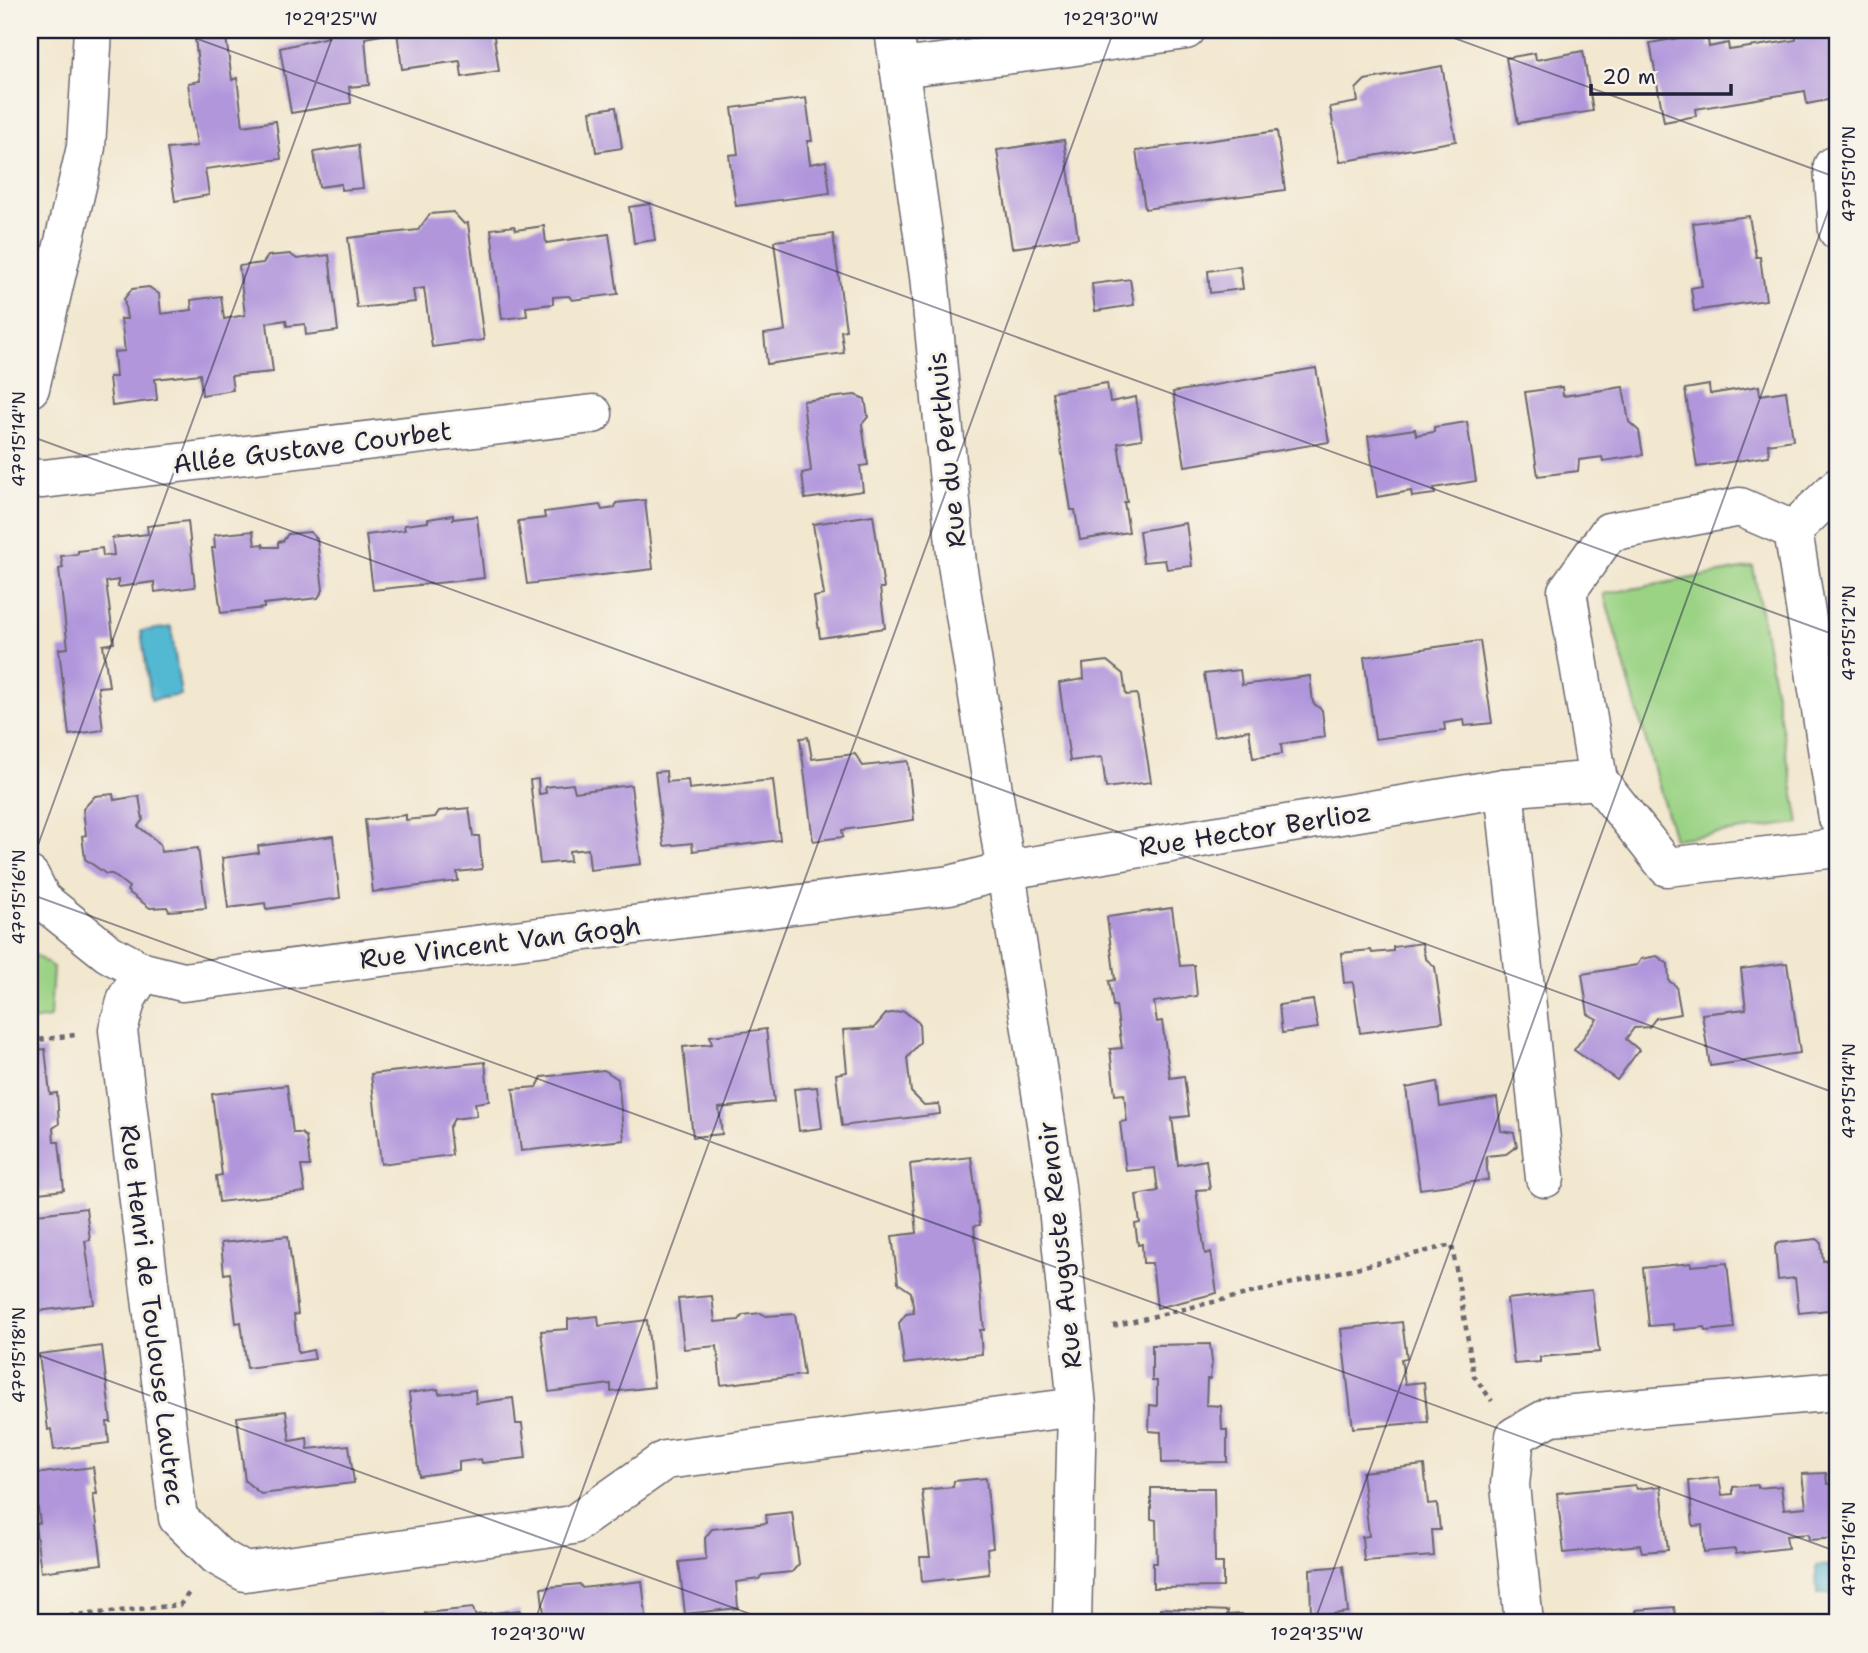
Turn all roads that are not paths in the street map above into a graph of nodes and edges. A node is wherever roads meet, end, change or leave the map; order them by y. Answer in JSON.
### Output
{"nodes":[{"id":1,"x":93,"y":30,"type":"edge"},
{"id":2,"x":894,"y":30,"type":"edge"},
{"id":3,"x":1185,"y":30,"type":"edge"},
{"id":4,"x":899,"y":68,"type":"junction"},
{"id":5,"x":1838,"y":165,"type":"edge"},
{"id":6,"x":1838,"y":231,"type":"edge"},
{"id":7,"x":30,"y":388,"type":"edge"},
{"id":8,"x":593,"y":414,"type":"dead end"},
{"id":9,"x":30,"y":478,"type":"edge"},
{"id":10,"x":1838,"y":487,"type":"edge"},
{"id":11,"x":1793,"y":530,"type":"junction"},
{"id":12,"x":1598,"y":780,"type":"junction"},
{"id":13,"x":1504,"y":788,"type":"junction"},
{"id":14,"x":1838,"y":818,"type":"edge"},
{"id":15,"x":1838,"y":848,"type":"edge"},
{"id":16,"x":1007,"y":870,"type":"junction"},
{"id":17,"x":30,"y":876,"type":"edge"},
{"id":18,"x":143,"y":972,"type":"junction"},
{"id":19,"x":1545,"y":1178,"type":"dead end"},
{"id":20,"x":1838,"y":1391,"type":"edge"},
{"id":21,"x":1077,"y":1406,"type":"junction"},
{"id":22,"x":1072,"y":1623,"type":"edge"},
{"id":23,"x":1524,"y":1623,"type":"edge"}],
"edges":[{"from":1,"to":7,"type":"street"},
{"from":2,"to":4,"type":"street","name":"Rue du Perthuis"},
{"from":3,"to":4,"type":"street"},
{"from":4,"to":16,"type":"street","name":"Rue du Perthuis"},
{"from":5,"to":6,"type":"street"},
{"from":8,"to":9,"type":"street","name":"Allée Gustave Courbet"},
{"from":10,"to":11,"type":"street"},
{"from":11,"to":12,"type":"street"},
{"from":11,"to":14,"type":"street"},
{"from":12,"to":13,"type":"street","name":"Rue Hector Berlioz"},
{"from":12,"to":15,"type":"street"},
{"from":13,"to":16,"type":"street","name":"Rue Hector Berlioz"},
{"from":13,"to":19,"type":"street"},
{"from":16,"to":18,"type":"street","name":"Rue Vincent Van Gogh"},
{"from":16,"to":21,"type":"street","name":"Rue Auguste Renoir"},
{"from":17,"to":18,"type":"street","name":"Rue Vincent Van Gogh"},
{"from":18,"to":21,"type":"street","name":"Rue Henri de Toulouse Lautrec"},
{"from":20,"to":23,"type":"street"},
{"from":21,"to":22,"type":"street","name":"Rue Auguste Renoir"}]}
